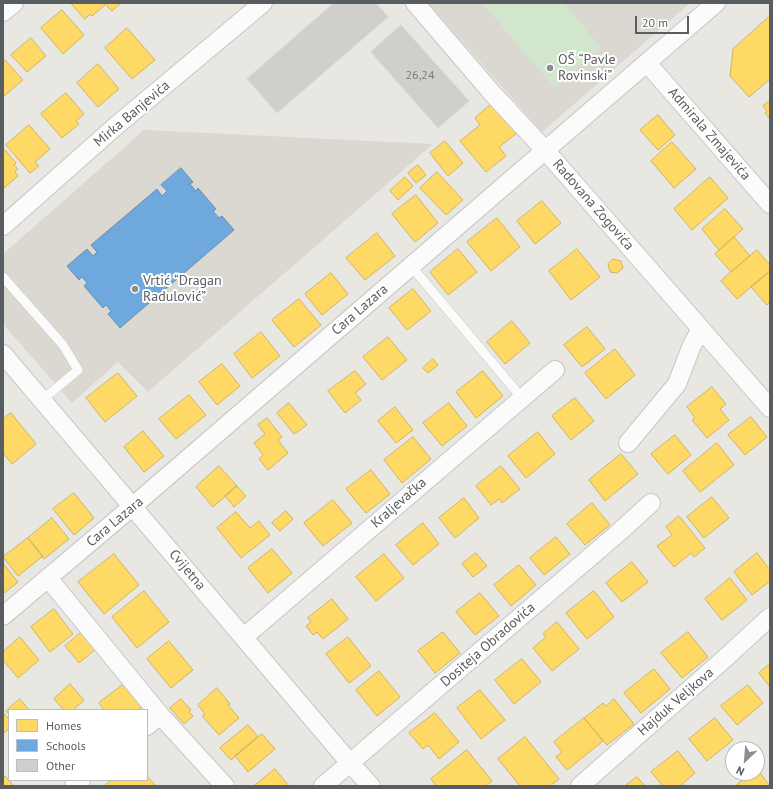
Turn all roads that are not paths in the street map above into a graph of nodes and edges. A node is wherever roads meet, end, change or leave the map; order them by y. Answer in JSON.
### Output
{"nodes":[{"id":1,"x":14,"y":3,"type":"edge"},
{"id":2,"x":262,"y":3,"type":"edge"},
{"id":3,"x":414,"y":3,"type":"edge"},
{"id":4,"x":716,"y":3,"type":"edge"},
{"id":5,"x":3,"y":12,"type":"edge"},
{"id":6,"x":647,"y":62,"type":"junction"},
{"id":7,"x":545,"y":150,"type":"junction"},
{"id":8,"x":770,"y":204,"type":"edge"},
{"id":9,"x":3,"y":226,"type":"edge"},
{"id":10,"x":411,"y":266,"type":"junction"},
{"id":11,"x":3,"y":277,"type":"edge"},
{"id":12,"x":701,"y":329,"type":"junction"},
{"id":13,"x":3,"y":354,"type":"edge"},
{"id":14,"x":555,"y":370,"type":"dead end"},
{"id":15,"x":522,"y":398,"type":"junction"},
{"id":16,"x":42,"y":400,"type":"junction"},
{"id":17,"x":770,"y":408,"type":"edge"},
{"id":18,"x":628,"y":443,"type":"dead end"},
{"id":19,"x":651,"y":503,"type":"dead end"},
{"id":20,"x":133,"y":506,"type":"junction"},
{"id":21,"x":48,"y":578,"type":"junction"},
{"id":22,"x":3,"y":616,"type":"edge"},
{"id":23,"x":770,"y":618,"type":"edge"},
{"id":24,"x":244,"y":637,"type":"junction"},
{"id":25,"x":146,"y":709,"type":"edge"},
{"id":26,"x":148,"y":712,"type":"edge"},
{"id":27,"x":154,"y":720,"type":"edge"},
{"id":28,"x":350,"y":763,"type":"junction"},
{"id":29,"x":225,"y":786,"type":"edge"},
{"id":30,"x":323,"y":786,"type":"edge"},
{"id":31,"x":371,"y":786,"type":"edge"},
{"id":32,"x":580,"y":786,"type":"edge"}],
"edges":[{"from":1,"to":5,"type":"street"},
{"from":2,"to":9,"type":"street","name":"Mirka Banjevića"},
{"from":3,"to":7,"type":"street","name":"Radovana Zogovića"},
{"from":4,"to":6,"type":"street","name":"Cara Lazara"},
{"from":6,"to":7,"type":"street","name":"Cara Lazara"},
{"from":6,"to":8,"type":"street","name":"Admirala Zmajevića"},
{"from":7,"to":10,"type":"street","name":"Cara Lazara"},
{"from":7,"to":12,"type":"street","name":"Radovana Zogovića"},
{"from":10,"to":15,"type":"lane"},
{"from":10,"to":20,"type":"street","name":"Cara Lazara"},
{"from":11,"to":16,"type":"lane"},
{"from":12,"to":17,"type":"street","name":"Radovana Zogovića"},
{"from":12,"to":18,"type":"street"},
{"from":13,"to":16,"type":"street","name":"Cvijetna"},
{"from":14,"to":15,"type":"street","name":"Kraljevačka"},
{"from":15,"to":24,"type":"street","name":"Kraljevačka"},
{"from":16,"to":20,"type":"street","name":"Cvijetna"},
{"from":19,"to":28,"type":"street","name":"Dositeja Obradovića"},
{"from":20,"to":21,"type":"street","name":"Cara Lazara"},
{"from":20,"to":24,"type":"street","name":"Cvijetna"},
{"from":21,"to":22,"type":"street","name":"Cara Lazara"},
{"from":21,"to":25,"type":"street"},
{"from":23,"to":32,"type":"street","name":"Hajduk Veljkova"},
{"from":24,"to":28,"type":"street","name":"Cvijetna"},
{"from":26,"to":27,"type":"street"},
{"from":27,"to":29,"type":"street"},
{"from":28,"to":30,"type":"street","name":"Dositeja Obradovića"},
{"from":28,"to":31,"type":"street","name":"Cvijetna"}]}
